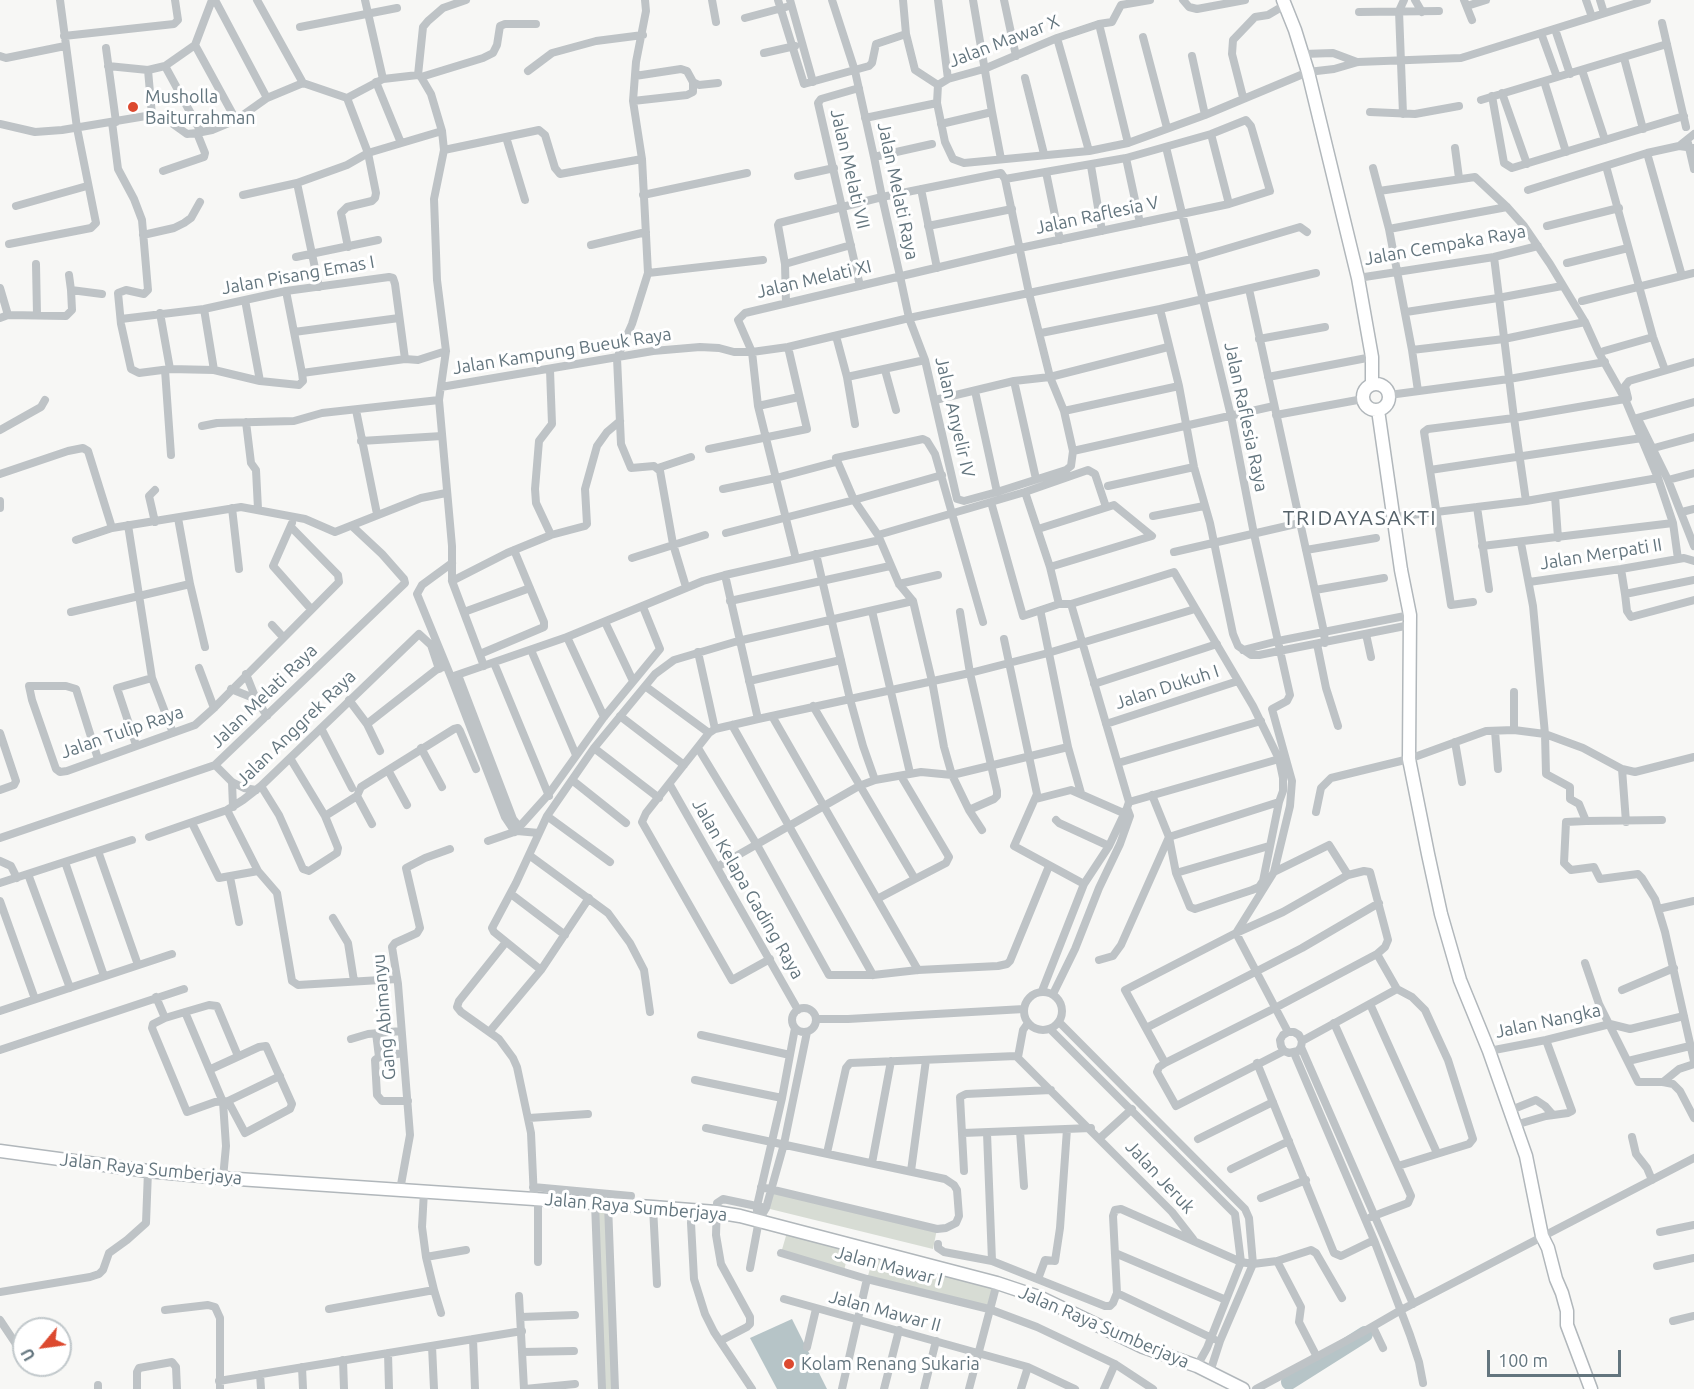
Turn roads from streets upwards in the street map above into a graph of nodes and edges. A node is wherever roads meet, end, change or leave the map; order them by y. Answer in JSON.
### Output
{"nodes":[{"id":1,"x":60,"y":0,"type":"edge"},
{"id":2,"x":175,"y":0,"type":"edge"},
{"id":3,"x":213,"y":0,"type":"edge"},
{"id":4,"x":257,"y":0,"type":"edge"},
{"id":5,"x":364,"y":0,"type":"edge"},
{"id":6,"x":466,"y":0,"type":"edge"},
{"id":7,"x":645,"y":0,"type":"edge"},
{"id":8,"x":712,"y":0,"type":"edge"},
{"id":9,"x":832,"y":0,"type":"edge"},
{"id":10,"x":903,"y":0,"type":"edge"},
{"id":11,"x":938,"y":0,"type":"edge"},
{"id":12,"x":973,"y":0,"type":"edge"},
{"id":13,"x":1004,"y":0,"type":"edge"},
{"id":14,"x":1150,"y":0,"type":"edge"},
{"id":15,"x":1183,"y":0,"type":"edge"},
{"id":16,"x":1245,"y":0,"type":"edge"},
{"id":17,"x":1404,"y":0,"type":"edge"},
{"id":18,"x":1415,"y":0,"type":"edge"},
{"id":19,"x":1486,"y":0,"type":"edge"},
{"id":20,"x":1586,"y":0,"type":"edge"},
{"id":21,"x":1600,"y":0,"type":"edge"},
{"id":22,"x":1647,"y":0,"type":"edge"},
{"id":23,"x":1284,"y":2,"type":"edge"},
{"id":24,"x":791,"y":3,"type":"edge"},
{"id":25,"x":1465,"y":3,"type":"edge"},
{"id":26,"x":779,"y":4,"type":"edge"},
{"id":27,"x":397,"y":8,"type":"dead end"},
{"id":28,"x":1399,"y":11,"type":"junction"},
{"id":29,"x":1439,"y":11,"type":"dead end"},
{"id":30,"x":1359,"y":12,"type":"dead end"},
{"id":31,"x":1422,"y":12,"type":"junction"},
{"id":32,"x":1604,"y":13,"type":"junction"},
{"id":33,"x":367,"y":14,"type":"junction"},
{"id":34,"x":1592,"y":16,"type":"junction"},
{"id":35,"x":745,"y":18,"type":"dead end"},
{"id":36,"x":1472,"y":20,"type":"dead end"},
{"id":37,"x":716,"y":22,"type":"dead end"},
{"id":38,"x":1662,"y":23,"type":"dead end"},
{"id":39,"x":536,"y":24,"type":"dead end"},
{"id":40,"x":1099,"y":24,"type":"junction"},
{"id":41,"x":300,"y":27,"type":"dead end"},
{"id":42,"x":1555,"y":29,"type":"junction"},
{"id":43,"x":1541,"y":33,"type":"junction"},
{"id":44,"x":906,"y":34,"type":"junction"},
{"id":45,"x":643,"y":35,"type":"junction"},
{"id":46,"x":64,"y":36,"type":"junction"},
{"id":47,"x":1057,"y":38,"type":"junction"},
{"id":48,"x":1143,"y":38,"type":"dead end"},
{"id":49,"x":1667,"y":44,"type":"junction"},
{"id":50,"x":195,"y":45,"type":"junction"},
{"id":51,"x":802,"y":45,"type":"junction"},
{"id":52,"x":65,"y":46,"type":"junction"},
{"id":53,"x":792,"y":47,"type":"junction"},
{"id":54,"x":106,"y":48,"type":"dead end"},
{"id":55,"x":764,"y":53,"type":"dead end"},
{"id":56,"x":1303,"y":54,"type":"junction"},
{"id":57,"x":0,"y":56,"type":"edge"},
{"id":58,"x":1016,"y":56,"type":"junction"},
{"id":59,"x":1192,"y":56,"type":"dead end"},
{"id":60,"x":1624,"y":58,"type":"junction"},
{"id":61,"x":1401,"y":59,"type":"junction"},
{"id":62,"x":1358,"y":62,"type":"junction"},
{"id":63,"x":108,"y":66,"type":"junction"},
{"id":64,"x":165,"y":66,"type":"junction"},
{"id":65,"x":984,"y":69,"type":"junction"},
{"id":66,"x":148,"y":70,"type":"junction"},
{"id":67,"x":1582,"y":70,"type":"junction"},
{"id":68,"x":528,"y":71,"type":"dead end"},
{"id":69,"x":855,"y":71,"type":"junction"},
{"id":70,"x":1308,"y":72,"type":"junction"},
{"id":71,"x":1570,"y":74,"type":"junction"},
{"id":72,"x":420,"y":76,"type":"junction"},
{"id":73,"x":635,"y":76,"type":"junction"},
{"id":74,"x":1557,"y":77,"type":"junction"},
{"id":75,"x":1025,"y":78,"type":"dead end"},
{"id":76,"x":948,"y":79,"type":"junction"},
{"id":77,"x":379,"y":80,"type":"junction"},
{"id":78,"x":1544,"y":81,"type":"junction"},
{"id":79,"x":693,"y":82,"type":"junction"},
{"id":80,"x":718,"y":82,"type":"dead end"},
{"id":81,"x":813,"y":82,"type":"junction"},
{"id":82,"x":303,"y":83,"type":"junction"},
{"id":83,"x":938,"y":85,"type":"junction"},
{"id":84,"x":859,"y":88,"type":"junction"},
{"id":85,"x":1502,"y":93,"type":"junction"},
{"id":86,"x":1492,"y":96,"type":"junction"},
{"id":87,"x":1243,"y":97,"type":"junction"},
{"id":88,"x":267,"y":98,"type":"junction"},
{"id":89,"x":347,"y":98,"type":"junction"},
{"id":90,"x":1481,"y":100,"type":"dead end"},
{"id":91,"x":633,"y":101,"type":"junction"},
{"id":92,"x":937,"y":103,"type":"junction"},
{"id":93,"x":1459,"y":106,"type":"dead end"},
{"id":94,"x":992,"y":112,"type":"junction"},
{"id":95,"x":1371,"y":112,"type":"dead end"},
{"id":96,"x":1403,"y":114,"type":"junction"},
{"id":97,"x":152,"y":115,"type":"junction"},
{"id":98,"x":1205,"y":115,"type":"junction"},
{"id":99,"x":1684,"y":116,"type":"junction"},
{"id":100,"x":865,"y":118,"type":"junction"},
{"id":101,"x":236,"y":120,"type":"junction"},
{"id":102,"x":114,"y":122,"type":"junction"},
{"id":103,"x":0,"y":124,"type":"edge"},
{"id":104,"x":941,"y":124,"type":"junction"},
{"id":105,"x":1686,"y":127,"type":"dead end"},
{"id":106,"x":77,"y":128,"type":"junction"},
{"id":107,"x":1167,"y":128,"type":"junction"},
{"id":108,"x":1643,"y":129,"type":"junction"},
{"id":109,"x":442,"y":131,"type":"junction"},
{"id":110,"x":199,"y":133,"type":"junction"},
{"id":111,"x":1212,"y":134,"type":"junction"},
{"id":112,"x":506,"y":137,"type":"junction"},
{"id":113,"x":1605,"y":140,"type":"junction"},
{"id":114,"x":1691,"y":142,"type":"edge"},
{"id":115,"x":402,"y":143,"type":"junction"},
{"id":116,"x":1128,"y":143,"type":"junction"},
{"id":117,"x":932,"y":144,"type":"dead end"},
{"id":118,"x":1166,"y":147,"type":"junction"},
{"id":119,"x":1455,"y":148,"type":"dead end"},
{"id":120,"x":444,"y":150,"type":"junction"},
{"id":121,"x":1089,"y":151,"type":"junction"},
{"id":122,"x":1566,"y":152,"type":"junction"},
{"id":123,"x":368,"y":153,"type":"junction"},
{"id":124,"x":1647,"y":153,"type":"junction"},
{"id":125,"x":1044,"y":154,"type":"junction"},
{"id":126,"x":874,"y":157,"type":"junction"},
{"id":127,"x":1126,"y":158,"type":"junction"},
{"id":128,"x":642,"y":159,"type":"junction"},
{"id":129,"x":1002,"y":159,"type":"junction"},
{"id":130,"x":1527,"y":164,"type":"junction"},
{"id":131,"x":1090,"y":166,"type":"junction"},
{"id":132,"x":1606,"y":166,"type":"junction"},
{"id":133,"x":834,"y":168,"type":"junction"},
{"id":134,"x":1373,"y":168,"type":"dead end"},
{"id":135,"x":1694,"y":169,"type":"edge"},
{"id":136,"x":163,"y":171,"type":"dead end"},
{"id":137,"x":1046,"y":172,"type":"junction"},
{"id":138,"x":747,"y":173,"type":"dead end"},
{"id":139,"x":798,"y":176,"type":"dead end"},
{"id":140,"x":1459,"y":178,"type":"junction"},
{"id":141,"x":1005,"y":179,"type":"junction"},
{"id":142,"x":297,"y":183,"type":"junction"},
{"id":143,"x":87,"y":186,"type":"junction"},
{"id":144,"x":921,"y":189,"type":"junction"},
{"id":145,"x":1528,"y":190,"type":"dead end"},
{"id":146,"x":1379,"y":191,"type":"junction"},
{"id":147,"x":243,"y":195,"type":"dead end"},
{"id":148,"x":643,"y":195,"type":"junction"},
{"id":149,"x":882,"y":197,"type":"junction"},
{"id":150,"x":525,"y":200,"type":"dead end"},
{"id":151,"x":200,"y":202,"type":"dead end"},
{"id":152,"x":1229,"y":204,"type":"junction"},
{"id":153,"x":16,"y":206,"type":"dead end"},
{"id":154,"x":1507,"y":207,"type":"junction"},
{"id":155,"x":843,"y":208,"type":"junction"},
{"id":156,"x":1619,"y":208,"type":"junction"},
{"id":157,"x":1012,"y":209,"type":"junction"},
{"id":158,"x":1181,"y":214,"type":"junction"},
{"id":159,"x":1140,"y":223,"type":"junction"},
{"id":160,"x":928,"y":226,"type":"junction"},
{"id":161,"x":1547,"y":226,"type":"dead end"},
{"id":162,"x":1389,"y":229,"type":"junction"},
{"id":163,"x":1102,"y":231,"type":"junction"},
{"id":164,"x":646,"y":232,"type":"junction"},
{"id":165,"x":1307,"y":232,"type":"dead end"},
{"id":166,"x":143,"y":235,"type":"junction"},
{"id":167,"x":378,"y":240,"type":"dead end"},
{"id":168,"x":1060,"y":240,"type":"junction"},
{"id":169,"x":9,"y":244,"type":"dead end"},
{"id":170,"x":591,"y":244,"type":"dead end"},
{"id":171,"x":851,"y":245,"type":"junction"},
{"id":172,"x":348,"y":246,"type":"junction"},
{"id":173,"x":1538,"y":246,"type":"junction"},
{"id":174,"x":1020,"y":248,"type":"junction"},
{"id":175,"x":1628,"y":248,"type":"junction"},
{"id":176,"x":312,"y":254,"type":"junction"},
{"id":177,"x":296,"y":257,"type":"dead end"},
{"id":178,"x":1494,"y":257,"type":"junction"},
{"id":179,"x":1192,"y":259,"type":"junction"},
{"id":180,"x":763,"y":260,"type":"dead end"},
{"id":181,"x":1567,"y":263,"type":"dead end"},
{"id":182,"x":36,"y":264,"type":"dead end"},
{"id":183,"x":784,"y":264,"type":"junction"},
{"id":184,"x":937,"y":268,"type":"junction"},
{"id":185,"x":1398,"y":272,"type":"junction"},
{"id":186,"x":648,"y":273,"type":"junction"},
{"id":187,"x":1316,"y":273,"type":"dead end"},
{"id":188,"x":1694,"y":273,"type":"edge"},
{"id":189,"x":69,"y":275,"type":"dead end"},
{"id":190,"x":900,"y":276,"type":"junction"},
{"id":191,"x":1682,"y":276,"type":"junction"},
{"id":192,"x":1358,"y":278,"type":"junction"},
{"id":193,"x":319,"y":286,"type":"junction"},
{"id":194,"x":860,"y":286,"type":"junction"},
{"id":195,"x":1562,"y":286,"type":"junction"},
{"id":196,"x":1640,"y":287,"type":"junction"},
{"id":197,"x":0,"y":288,"type":"edge"},
{"id":198,"x":1249,"y":289,"type":"junction"},
{"id":199,"x":71,"y":290,"type":"junction"},
{"id":200,"x":286,"y":291,"type":"junction"},
{"id":201,"x":1029,"y":293,"type":"junction"},
{"id":202,"x":102,"y":294,"type":"dead end"},
{"id":203,"x":1498,"y":298,"type":"junction"},
{"id":204,"x":1204,"y":299,"type":"junction"},
{"id":205,"x":245,"y":300,"type":"junction"},
{"id":206,"x":1582,"y":302,"type":"dead end"},
{"id":207,"x":786,"y":303,"type":"junction"},
{"id":208,"x":204,"y":309,"type":"junction"},
{"id":209,"x":1160,"y":309,"type":"junction"},
{"id":210,"x":1406,"y":312,"type":"junction"},
{"id":211,"x":160,"y":313,"type":"junction"},
{"id":212,"x":37,"y":315,"type":"junction"},
{"id":213,"x":4,"y":317,"type":"edge"},
{"id":214,"x":399,"y":318,"type":"junction"},
{"id":215,"x":909,"y":318,"type":"junction"},
{"id":216,"x":121,"y":319,"type":"junction"},
{"id":217,"x":1585,"y":322,"type":"junction"},
{"id":218,"x":1325,"y":327,"type":"dead end"},
{"id":219,"x":294,"y":332,"type":"junction"},
{"id":220,"x":1041,"y":333,"type":"junction"},
{"id":221,"x":836,"y":336,"type":"junction"},
{"id":222,"x":1653,"y":337,"type":"junction"},
{"id":223,"x":1259,"y":339,"type":"junction"},
{"id":224,"x":1504,"y":339,"type":"junction"},
{"id":225,"x":788,"y":347,"type":"junction"},
{"id":226,"x":1168,"y":347,"type":"junction"},
{"id":227,"x":1412,"y":350,"type":"junction"},
{"id":228,"x":446,"y":351,"type":"junction"},
{"id":229,"x":1604,"y":351,"type":"dead end"},
{"id":230,"x":752,"y":352,"type":"junction"},
{"id":231,"x":1372,"y":357,"type":"junction"},
{"id":232,"x":617,"y":358,"type":"junction"},
{"id":233,"x":405,"y":359,"type":"junction"},
{"id":234,"x":925,"y":360,"type":"junction"},
{"id":235,"x":1605,"y":362,"type":"junction"},
{"id":236,"x":1694,"y":362,"type":"edge"},
{"id":237,"x":168,"y":369,"type":"junction"},
{"id":238,"x":214,"y":369,"type":"junction"},
{"id":239,"x":550,"y":370,"type":"junction"},
{"id":240,"x":885,"y":370,"type":"junction"},
{"id":241,"x":1665,"y":370,"type":"junction"},
{"id":242,"x":302,"y":373,"type":"junction"},
{"id":243,"x":1050,"y":376,"type":"junction"},
{"id":244,"x":847,"y":377,"type":"junction"},
{"id":245,"x":1268,"y":377,"type":"junction"},
{"id":246,"x":1509,"y":379,"type":"junction"},
{"id":247,"x":260,"y":381,"type":"junction"},
{"id":248,"x":1014,"y":381,"type":"junction"},
{"id":249,"x":1372,"y":384,"type":"junction"},
{"id":250,"x":1179,"y":386,"type":"junction"},
{"id":251,"x":441,"y":387,"type":"junction"},
{"id":252,"x":1418,"y":391,"type":"junction"},
{"id":253,"x":975,"y":392,"type":"junction"},
{"id":254,"x":1389,"y":395,"type":"junction"},
{"id":255,"x":799,"y":397,"type":"junction"},
{"id":256,"x":1364,"y":399,"type":"junction"},
{"id":257,"x":1625,"y":399,"type":"junction"},
{"id":258,"x":45,"y":400,"type":"dead end"},
{"id":259,"x":439,"y":400,"type":"junction"},
{"id":260,"x":935,"y":400,"type":"junction"},
{"id":261,"x":1694,"y":402,"type":"edge"},
{"id":262,"x":758,"y":406,"type":"junction"},
{"id":263,"x":356,"y":410,"type":"junction"},
{"id":264,"x":896,"y":410,"type":"dead end"},
{"id":265,"x":1375,"y":410,"type":"junction"},
{"id":266,"x":1064,"y":411,"type":"junction"},
{"id":267,"x":1275,"y":411,"type":"junction"},
{"id":268,"x":1231,"y":417,"type":"junction"},
{"id":269,"x":1514,"y":418,"type":"junction"},
{"id":270,"x":1637,"y":418,"type":"junction"},
{"id":271,"x":620,"y":421,"type":"junction"},
{"id":272,"x":246,"y":422,"type":"junction"},
{"id":273,"x":855,"y":424,"type":"dead end"},
{"id":274,"x":202,"y":426,"type":"dead end"},
{"id":275,"x":1185,"y":427,"type":"junction"},
{"id":276,"x":0,"y":430,"type":"edge"},
{"id":277,"x":442,"y":436,"type":"junction"},
{"id":278,"x":1694,"y":437,"type":"edge"},
{"id":279,"x":765,"y":438,"type":"junction"},
{"id":280,"x":1642,"y":438,"type":"junction"},
{"id":281,"x":361,"y":441,"type":"junction"},
{"id":282,"x":1654,"y":448,"type":"junction"},
{"id":283,"x":709,"y":449,"type":"dead end"},
{"id":284,"x":1073,"y":451,"type":"junction"},
{"id":285,"x":171,"y":455,"type":"dead end"},
{"id":286,"x":691,"y":457,"type":"dead end"},
{"id":287,"x":1520,"y":458,"type":"junction"},
{"id":288,"x":836,"y":460,"type":"junction"},
{"id":289,"x":1194,"y":467,"type":"junction"},
{"id":290,"x":658,"y":468,"type":"junction"},
{"id":291,"x":1430,"y":470,"type":"junction"},
{"id":292,"x":1694,"y":473,"type":"edge"},
{"id":293,"x":0,"y":474,"type":"edge"},
{"id":294,"x":942,"y":475,"type":"junction"},
{"id":295,"x":776,"y":478,"type":"junction"},
{"id":296,"x":1658,"y":478,"type":"junction"},
{"id":297,"x":1036,"y":479,"type":"junction"},
{"id":298,"x":1668,"y":480,"type":"junction"},
{"id":299,"x":1108,"y":486,"type":"dead end"},
{"id":300,"x":723,"y":489,"type":"dead end"},
{"id":301,"x":155,"y":490,"type":"dead end"},
{"id":302,"x":997,"y":492,"type":"junction"},
{"id":303,"x":1025,"y":492,"type":"junction"},
{"id":304,"x":446,"y":493,"type":"junction"},
{"id":305,"x":1555,"y":496,"type":"junction"},
{"id":306,"x":854,"y":500,"type":"junction"},
{"id":307,"x":0,"y":501,"type":"edge"},
{"id":308,"x":1526,"y":501,"type":"junction"},
{"id":309,"x":991,"y":502,"type":"junction"},
{"id":310,"x":1204,"y":506,"type":"junction"},
{"id":311,"x":1106,"y":507,"type":"junction"},
{"id":312,"x":1477,"y":507,"type":"junction"},
{"id":313,"x":0,"y":508,"type":"edge"},
{"id":314,"x":232,"y":508,"type":"junction"},
{"id":315,"x":258,"y":509,"type":"junction"},
{"id":316,"x":1694,"y":509,"type":"edge"},
{"id":317,"x":1436,"y":512,"type":"junction"},
{"id":318,"x":1682,"y":512,"type":"junction"},
{"id":319,"x":377,"y":514,"type":"junction"},
{"id":320,"x":952,"y":514,"type":"junction"},
{"id":321,"x":1153,"y":516,"type":"dead end"},
{"id":322,"x":293,"y":517,"type":"junction"},
{"id":323,"x":785,"y":517,"type":"junction"},
{"id":324,"x":1390,"y":517,"type":"junction"},
{"id":325,"x":178,"y":518,"type":"junction"},
{"id":326,"x":155,"y":522,"type":"junction"},
{"id":327,"x":1300,"y":523,"type":"junction"},
{"id":328,"x":1673,"y":523,"type":"junction"},
{"id":329,"x":128,"y":525,"type":"junction"},
{"id":330,"x":352,"y":526,"type":"junction"},
{"id":331,"x":291,"y":527,"type":"junction"},
{"id":332,"x":112,"y":528,"type":"junction"},
{"id":333,"x":1038,"y":529,"type":"junction"},
{"id":334,"x":726,"y":533,"type":"dead end"},
{"id":335,"x":1254,"y":534,"type":"junction"},
{"id":336,"x":551,"y":535,"type":"junction"},
{"id":337,"x":705,"y":536,"type":"dead end"},
{"id":338,"x":879,"y":537,"type":"junction"},
{"id":339,"x":1376,"y":538,"type":"dead end"},
{"id":340,"x":1558,"y":538,"type":"junction"},
{"id":341,"x":76,"y":540,"type":"dead end"},
{"id":342,"x":1214,"y":543,"type":"junction"},
{"id":343,"x":1521,"y":543,"type":"junction"},
{"id":344,"x":673,"y":544,"type":"junction"},
{"id":345,"x":1482,"y":546,"type":"junction"},
{"id":346,"x":1694,"y":546,"type":"edge"},
{"id":347,"x":514,"y":550,"type":"junction"},
{"id":348,"x":1306,"y":550,"type":"junction"},
{"id":349,"x":1174,"y":552,"type":"dead end"},
{"id":350,"x":816,"y":554,"type":"junction"},
{"id":351,"x":632,"y":558,"type":"dead end"},
{"id":352,"x":1678,"y":559,"type":"junction"},
{"id":353,"x":796,"y":560,"type":"junction"},
{"id":354,"x":1694,"y":561,"type":"edge"},
{"id":355,"x":452,"y":563,"type":"junction"},
{"id":356,"x":890,"y":566,"type":"junction"},
{"id":357,"x":1050,"y":567,"type":"junction"},
{"id":358,"x":239,"y":569,"type":"dead end"},
{"id":359,"x":1621,"y":569,"type":"junction"},
{"id":360,"x":725,"y":575,"type":"junction"},
{"id":361,"x":938,"y":575,"type":"dead end"},
{"id":362,"x":1384,"y":578,"type":"dead end"},
{"id":363,"x":1694,"y":580,"type":"edge"},
{"id":364,"x":452,"y":581,"type":"junction"},
{"id":365,"x":823,"y":582,"type":"junction"},
{"id":366,"x":1529,"y":582,"type":"junction"},
{"id":367,"x":190,"y":584,"type":"junction"},
{"id":368,"x":899,"y":584,"type":"junction"},
{"id":369,"x":686,"y":587,"type":"junction"},
{"id":370,"x":530,"y":588,"type":"junction"},
{"id":371,"x":1315,"y":590,"type":"junction"},
{"id":372,"x":1489,"y":590,"type":"dead end"},
{"id":373,"x":1625,"y":594,"type":"junction"},
{"id":374,"x":140,"y":595,"type":"junction"},
{"id":375,"x":1694,"y":600,"type":"edge"},
{"id":376,"x":730,"y":601,"type":"junction"},
{"id":377,"x":913,"y":601,"type":"junction"},
{"id":378,"x":1473,"y":602,"type":"dead end"},
{"id":379,"x":1059,"y":604,"type":"junction"},
{"id":380,"x":1071,"y":604,"type":"junction"},
{"id":381,"x":643,"y":607,"type":"junction"},
{"id":382,"x":311,"y":609,"type":"junction"},
{"id":383,"x":1195,"y":609,"type":"junction"},
{"id":384,"x":872,"y":611,"type":"junction"},
{"id":385,"x":70,"y":612,"type":"dead end"},
{"id":386,"x":464,"y":612,"type":"junction"},
{"id":387,"x":960,"y":612,"type":"dead end"},
{"id":388,"x":1041,"y":614,"type":"dead end"},
{"id":389,"x":832,"y":620,"type":"junction"},
{"id":390,"x":1406,"y":621,"type":"junction"},
{"id":391,"x":605,"y":622,"type":"junction"},
{"id":392,"x":983,"y":622,"type":"dead end"},
{"id":393,"x":273,"y":626,"type":"dead end"},
{"id":394,"x":1324,"y":632,"type":"junction"},
{"id":395,"x":1366,"y":634,"type":"junction"},
{"id":396,"x":283,"y":637,"type":"junction"},
{"id":397,"x":567,"y":637,"type":"junction"},
{"id":398,"x":1004,"y":639,"type":"dead end"},
{"id":399,"x":1278,"y":640,"type":"junction"},
{"id":400,"x":738,"y":641,"type":"junction"},
{"id":401,"x":1321,"y":643,"type":"junction"},
{"id":402,"x":1081,"y":644,"type":"junction"},
{"id":403,"x":1217,"y":644,"type":"junction"},
{"id":404,"x":205,"y":648,"type":"dead end"},
{"id":405,"x":531,"y":650,"type":"junction"},
{"id":406,"x":1243,"y":650,"type":"junction"},
{"id":407,"x":1280,"y":651,"type":"junction"},
{"id":408,"x":698,"y":652,"type":"junction"},
{"id":409,"x":1048,"y":653,"type":"junction"},
{"id":410,"x":480,"y":654,"type":"junction"},
{"id":411,"x":1371,"y":657,"type":"dead end"},
{"id":412,"x":841,"y":660,"type":"junction"},
{"id":413,"x":494,"y":663,"type":"junction"},
{"id":414,"x":1009,"y":663,"type":"junction"},
{"id":415,"x":484,"y":666,"type":"junction"},
{"id":416,"x":443,"y":667,"type":"junction"},
{"id":417,"x":200,"y":668,"type":"dead end"},
{"id":418,"x":970,"y":673,"type":"junction"},
{"id":419,"x":246,"y":675,"type":"junction"},
{"id":420,"x":454,"y":676,"type":"junction"},
{"id":421,"x":152,"y":678,"type":"junction"},
{"id":422,"x":633,"y":681,"type":"junction"},
{"id":423,"x":749,"y":681,"type":"junction"},
{"id":424,"x":932,"y":681,"type":"junction"},
{"id":425,"x":1238,"y":681,"type":"junction"},
{"id":426,"x":1094,"y":684,"type":"junction"},
{"id":427,"x":645,"y":686,"type":"junction"},
{"id":428,"x":890,"y":690,"type":"junction"},
{"id":429,"x":1514,"y":692,"type":"dead end"},
{"id":430,"x":228,"y":693,"type":"junction"},
{"id":431,"x":256,"y":699,"type":"junction"},
{"id":432,"x":850,"y":699,"type":"junction"},
{"id":433,"x":349,"y":700,"type":"junction"},
{"id":434,"x":813,"y":706,"type":"junction"},
{"id":435,"x":214,"y":708,"type":"junction"},
{"id":436,"x":267,"y":716,"type":"junction"},
{"id":437,"x":620,"y":716,"type":"junction"},
{"id":438,"x":772,"y":716,"type":"junction"},
{"id":439,"x":604,"y":717,"type":"junction"},
{"id":440,"x":758,"y":719,"type":"junction"},
{"id":441,"x":1261,"y":721,"type":"junction"},
{"id":442,"x":367,"y":724,"type":"junction"},
{"id":443,"x":1106,"y":724,"type":"junction"},
{"id":444,"x":732,"y":725,"type":"junction"},
{"id":445,"x":1338,"y":726,"type":"dead end"},
{"id":446,"x":321,"y":728,"type":"junction"},
{"id":447,"x":1514,"y":730,"type":"junction"},
{"id":448,"x":712,"y":731,"type":"junction"},
{"id":449,"x":1495,"y":731,"type":"junction"},
{"id":450,"x":0,"y":733,"type":"edge"},
{"id":451,"x":173,"y":733,"type":"junction"},
{"id":452,"x":1545,"y":734,"type":"junction"},
{"id":453,"x":1455,"y":742,"type":"junction"},
{"id":454,"x":136,"y":745,"type":"junction"},
{"id":455,"x":1068,"y":747,"type":"junction"},
{"id":456,"x":421,"y":748,"type":"junction"},
{"id":457,"x":594,"y":748,"type":"junction"},
{"id":458,"x":698,"y":748,"type":"junction"},
{"id":459,"x":380,"y":751,"type":"dead end"},
{"id":460,"x":576,"y":755,"type":"junction"},
{"id":461,"x":1030,"y":756,"type":"junction"},
{"id":462,"x":1694,"y":757,"type":"edge"},
{"id":463,"x":290,"y":758,"type":"junction"},
{"id":464,"x":98,"y":759,"type":"junction"},
{"id":465,"x":1279,"y":759,"type":"junction"},
{"id":466,"x":1409,"y":759,"type":"junction"},
{"id":467,"x":1118,"y":763,"type":"junction"},
{"id":468,"x":214,"y":765,"type":"junction"},
{"id":469,"x":684,"y":765,"type":"junction"},
{"id":470,"x":990,"y":765,"type":"junction"},
{"id":471,"x":476,"y":769,"type":"dead end"},
{"id":472,"x":1498,"y":769,"type":"dead end"},
{"id":473,"x":1622,"y":769,"type":"junction"},
{"id":474,"x":388,"y":770,"type":"junction"},
{"id":475,"x":906,"y":774,"type":"junction"},
{"id":476,"x":952,"y":775,"type":"junction"},
{"id":477,"x":572,"y":780,"type":"junction"},
{"id":478,"x":875,"y":780,"type":"junction"},
{"id":479,"x":232,"y":782,"type":"junction"},
{"id":480,"x":1462,"y":782,"type":"dead end"},
{"id":481,"x":670,"y":785,"type":"junction"},
{"id":482,"x":859,"y":786,"type":"junction"},
{"id":483,"x":442,"y":787,"type":"dead end"},
{"id":484,"x":259,"y":788,"type":"junction"},
{"id":485,"x":352,"y":788,"type":"dead end"},
{"id":486,"x":0,"y":790,"type":"edge"},
{"id":487,"x":1081,"y":793,"type":"junction"},
{"id":488,"x":548,"y":795,"type":"junction"},
{"id":489,"x":1152,"y":795,"type":"junction"},
{"id":490,"x":357,"y":796,"type":"junction"},
{"id":491,"x":659,"y":798,"type":"junction"},
{"id":492,"x":1036,"y":799,"type":"junction"},
{"id":493,"x":1279,"y":802,"type":"junction"},
{"id":494,"x":556,"y":803,"type":"junction"},
{"id":495,"x":407,"y":805,"type":"dead end"},
{"id":496,"x":824,"y":806,"type":"junction"},
{"id":497,"x":230,"y":809,"type":"junction"},
{"id":498,"x":969,"y":810,"type":"junction"},
{"id":499,"x":1127,"y":810,"type":"junction"},
{"id":500,"x":1316,"y":812,"type":"dead end"},
{"id":501,"x":325,"y":816,"type":"junction"},
{"id":502,"x":548,"y":816,"type":"junction"},
{"id":503,"x":1056,"y":820,"type":"dead end"},
{"id":504,"x":1662,"y":820,"type":"dead end"},
{"id":505,"x":1586,"y":822,"type":"junction"},
{"id":506,"x":1626,"y":822,"type":"junction"},
{"id":507,"x":192,"y":823,"type":"junction"},
{"id":508,"x":626,"y":823,"type":"dead end"},
{"id":509,"x":372,"y":824,"type":"dead end"},
{"id":510,"x":790,"y":826,"type":"junction"},
{"id":511,"x":982,"y":830,"type":"dead end"},
{"id":512,"x":515,"y":832,"type":"junction"},
{"id":513,"x":539,"y":833,"type":"junction"},
{"id":514,"x":149,"y":837,"type":"dead end"},
{"id":515,"x":1169,"y":837,"type":"junction"},
{"id":516,"x":0,"y":838,"type":"edge"},
{"id":517,"x":132,"y":840,"type":"dead end"},
{"id":518,"x":488,"y":841,"type":"dead end"},
{"id":519,"x":756,"y":845,"type":"junction"},
{"id":520,"x":1109,"y":846,"type":"junction"},
{"id":521,"x":1269,"y":846,"type":"junction"},
{"id":522,"x":450,"y":849,"type":"dead end"},
{"id":523,"x":98,"y":851,"type":"junction"},
{"id":524,"x":529,"y":855,"type":"junction"},
{"id":525,"x":0,"y":861,"type":"edge"},
{"id":526,"x":65,"y":862,"type":"junction"},
{"id":527,"x":610,"y":862,"type":"dead end"},
{"id":528,"x":1049,"y":866,"type":"junction"},
{"id":529,"x":717,"y":867,"type":"junction"},
{"id":530,"x":258,"y":871,"type":"junction"},
{"id":531,"x":1274,"y":872,"type":"junction"},
{"id":532,"x":1176,"y":873,"type":"junction"},
{"id":533,"x":28,"y":874,"type":"junction"},
{"id":534,"x":1348,"y":875,"type":"junction"},
{"id":535,"x":230,"y":877,"type":"junction"},
{"id":536,"x":17,"y":878,"type":"junction"},
{"id":537,"x":915,"y":879,"type":"junction"},
{"id":538,"x":0,"y":883,"type":"edge"},
{"id":539,"x":1084,"y":884,"type":"junction"},
{"id":540,"x":511,"y":894,"type":"junction"},
{"id":541,"x":588,"y":898,"type":"junction"},
{"id":542,"x":877,"y":899,"type":"junction"},
{"id":543,"x":0,"y":901,"type":"edge"},
{"id":544,"x":1694,"y":901,"type":"edge"},
{"id":545,"x":1379,"y":903,"type":"junction"},
{"id":546,"x":1658,"y":909,"type":"junction"},
{"id":547,"x":333,"y":918,"type":"dead end"},
{"id":548,"x":239,"y":922,"type":"dead end"},
{"id":549,"x":1236,"y":933,"type":"junction"},
{"id":550,"x":565,"y":935,"type":"junction"},
{"id":551,"x":507,"y":942,"type":"junction"},
{"id":552,"x":172,"y":954,"type":"dead end"},
{"id":553,"x":1377,"y":954,"type":"junction"},
{"id":554,"x":770,"y":960,"type":"junction"},
{"id":555,"x":1099,"y":960,"type":"dead end"},
{"id":556,"x":1585,"y":963,"type":"dead end"},
{"id":557,"x":138,"y":965,"type":"junction"},
{"id":558,"x":1674,"y":968,"type":"junction"},
{"id":559,"x":542,"y":970,"type":"junction"},
{"id":560,"x":918,"y":970,"type":"junction"},
{"id":561,"x":1255,"y":972,"type":"junction"},
{"id":562,"x":873,"y":975,"type":"junction"},
{"id":563,"x":104,"y":976,"type":"junction"},
{"id":564,"x":396,"y":978,"type":"junction"},
{"id":565,"x":354,"y":981,"type":"junction"},
{"id":566,"x":70,"y":988,"type":"junction"},
{"id":567,"x":184,"y":989,"type":"dead end"},
{"id":568,"x":1397,"y":989,"type":"junction"},
{"id":569,"x":1622,"y":990,"type":"dead end"},
{"id":570,"x":1042,"y":991,"type":"junction"},
{"id":571,"x":1053,"y":994,"type":"junction"},
{"id":572,"x":156,"y":997,"type":"junction"},
{"id":573,"x":35,"y":999,"type":"junction"},
{"id":574,"x":0,"y":1000,"type":"edge"},
{"id":575,"x":1370,"y":1004,"type":"junction"},
{"id":576,"x":1275,"y":1008,"type":"junction"},
{"id":577,"x":1024,"y":1009,"type":"junction"},
{"id":578,"x":2,"y":1010,"type":"edge"},
{"id":579,"x":798,"y":1010,"type":"junction"},
{"id":580,"x":185,"y":1012,"type":"junction"},
{"id":581,"x":650,"y":1012,"type":"dead end"},
{"id":582,"x":1684,"y":1016,"type":"junction"},
{"id":583,"x":165,"y":1018,"type":"junction"},
{"id":584,"x":816,"y":1019,"type":"junction"},
{"id":585,"x":1059,"y":1022,"type":"junction"},
{"id":586,"x":1028,"y":1023,"type":"junction"},
{"id":587,"x":1334,"y":1023,"type":"junction"},
{"id":588,"x":1610,"y":1024,"type":"junction"},
{"id":589,"x":795,"y":1028,"type":"junction"},
{"id":590,"x":1146,"y":1028,"type":"junction"},
{"id":591,"x":1050,"y":1029,"type":"junction"},
{"id":592,"x":401,"y":1031,"type":"junction"},
{"id":593,"x":490,"y":1031,"type":"junction"},
{"id":594,"x":807,"y":1032,"type":"junction"},
{"id":595,"x":1288,"y":1032,"type":"junction"},
{"id":596,"x":376,"y":1034,"type":"junction"},
{"id":597,"x":701,"y":1035,"type":"dead end"},
{"id":598,"x":351,"y":1039,"type":"dead end"},
{"id":599,"x":1546,"y":1040,"type":"junction"},
{"id":600,"x":1690,"y":1046,"type":"junction"},
{"id":601,"x":1299,"y":1047,"type":"junction"},
{"id":602,"x":0,"y":1050,"type":"edge"},
{"id":603,"x":1284,"y":1051,"type":"junction"},
{"id":604,"x":1489,"y":1051,"type":"junction"},
{"id":605,"x":403,"y":1053,"type":"junction"},
{"id":606,"x":790,"y":1055,"type":"junction"},
{"id":607,"x":238,"y":1056,"type":"junction"},
{"id":608,"x":1018,"y":1057,"type":"junction"},
{"id":609,"x":379,"y":1058,"type":"junction"},
{"id":610,"x":926,"y":1060,"type":"junction"},
{"id":611,"x":891,"y":1061,"type":"junction"},
{"id":612,"x":1628,"y":1061,"type":"junction"},
{"id":613,"x":1694,"y":1062,"type":"edge"},
{"id":614,"x":1165,"y":1063,"type":"junction"},
{"id":615,"x":1257,"y":1063,"type":"junction"},
{"id":616,"x":211,"y":1069,"type":"junction"},
{"id":617,"x":280,"y":1076,"type":"junction"},
{"id":618,"x":695,"y":1080,"type":"dead end"},
{"id":619,"x":1663,"y":1082,"type":"junction"},
{"id":620,"x":1051,"y":1090,"type":"junction"},
{"id":621,"x":782,"y":1098,"type":"junction"},
{"id":622,"x":408,"y":1101,"type":"junction"},
{"id":623,"x":226,"y":1102,"type":"junction"},
{"id":624,"x":1273,"y":1102,"type":"junction"},
{"id":625,"x":1323,"y":1108,"type":"junction"},
{"id":626,"x":1132,"y":1109,"type":"junction"},
{"id":627,"x":1511,"y":1110,"type":"junction"},
{"id":628,"x":588,"y":1114,"type":"dead end"},
{"id":629,"x":1552,"y":1114,"type":"junction"},
{"id":630,"x":529,"y":1118,"type":"junction"},
{"id":631,"x":1694,"y":1118,"type":"edge"},
{"id":632,"x":1515,"y":1125,"type":"junction"},
{"id":633,"x":706,"y":1128,"type":"dead end"},
{"id":634,"x":1091,"y":1128,"type":"junction"},
{"id":635,"x":1066,"y":1130,"type":"junction"},
{"id":636,"x":1020,"y":1131,"type":"junction"},
{"id":637,"x":963,"y":1133,"type":"junction"},
{"id":638,"x":987,"y":1134,"type":"junction"},
{"id":639,"x":1632,"y":1137,"type":"dead end"},
{"id":640,"x":1100,"y":1138,"type":"junction"},
{"id":641,"x":1198,"y":1139,"type":"dead end"},
{"id":642,"x":768,"y":1141,"type":"junction"},
{"id":643,"x":1289,"y":1141,"type":"junction"},
{"id":644,"x":784,"y":1144,"type":"junction"},
{"id":645,"x":0,"y":1151,"type":"edge"},
{"id":646,"x":827,"y":1153,"type":"junction"},
{"id":647,"x":1437,"y":1153,"type":"junction"},
{"id":648,"x":1694,"y":1158,"type":"edge"},
{"id":649,"x":1351,"y":1161,"type":"junction"},
{"id":650,"x":872,"y":1163,"type":"junction"},
{"id":651,"x":1341,"y":1165,"type":"junction"},
{"id":652,"x":1398,"y":1166,"type":"junction"},
{"id":653,"x":1231,"y":1169,"type":"dead end"},
{"id":654,"x":148,"y":1171,"type":"junction"},
{"id":655,"x":911,"y":1171,"type":"junction"},
{"id":656,"x":964,"y":1171,"type":"dead end"},
{"id":657,"x":223,"y":1178,"type":"junction"},
{"id":658,"x":1306,"y":1180,"type":"junction"},
{"id":659,"x":1652,"y":1180,"type":"junction"},
{"id":660,"x":761,"y":1186,"type":"junction"},
{"id":661,"x":1024,"y":1186,"type":"dead end"},
{"id":662,"x":400,"y":1190,"type":"junction"},
{"id":663,"x":771,"y":1190,"type":"junction"},
{"id":664,"x":424,"y":1191,"type":"junction"},
{"id":665,"x":535,"y":1195,"type":"junction"},
{"id":666,"x":631,"y":1196,"type":"dead end"},
{"id":667,"x":1261,"y":1198,"type":"dead end"},
{"id":668,"x":595,"y":1203,"type":"junction"},
{"id":669,"x":608,"y":1204,"type":"junction"},
{"id":670,"x":654,"y":1207,"type":"junction"},
{"id":671,"x":761,"y":1207,"type":"junction"},
{"id":672,"x":692,"y":1210,"type":"junction"},
{"id":673,"x":716,"y":1212,"type":"junction"},
{"id":674,"x":1374,"y":1216,"type":"junction"},
{"id":675,"x":1365,"y":1219,"type":"junction"},
{"id":676,"x":759,"y":1220,"type":"junction"},
{"id":677,"x":1694,"y":1225,"type":"edge"},
{"id":678,"x":1660,"y":1232,"type":"dead end"},
{"id":679,"x":1542,"y":1236,"type":"junction"},
{"id":680,"x":1193,"y":1240,"type":"junction"},
{"id":681,"x":1374,"y":1240,"type":"junction"},
{"id":682,"x":938,"y":1244,"type":"dead end"},
{"id":683,"x":465,"y":1250,"type":"dead end"},
{"id":684,"x":781,"y":1253,"type":"dead end"},
{"id":685,"x":1116,"y":1253,"type":"junction"},
{"id":686,"x":426,"y":1257,"type":"junction"},
{"id":687,"x":1694,"y":1258,"type":"edge"},
{"id":688,"x":992,"y":1261,"type":"junction"},
{"id":689,"x":1277,"y":1261,"type":"junction"},
{"id":690,"x":538,"y":1262,"type":"dead end"},
{"id":691,"x":1241,"y":1262,"type":"junction"},
{"id":692,"x":1253,"y":1264,"type":"junction"},
{"id":693,"x":1657,"y":1266,"type":"dead end"},
{"id":694,"x":750,"y":1268,"type":"dead end"},
{"id":695,"x":867,"y":1280,"type":"junction"},
{"id":696,"x":1038,"y":1280,"type":"junction"},
{"id":697,"x":997,"y":1283,"type":"junction"},
{"id":698,"x":657,"y":1284,"type":"dead end"},
{"id":699,"x":434,"y":1290,"type":"junction"},
{"id":700,"x":0,"y":1292,"type":"edge"},
{"id":701,"x":612,"y":1293,"type":"junction"},
{"id":702,"x":1117,"y":1293,"type":"junction"},
{"id":703,"x":598,"y":1294,"type":"junction"},
{"id":704,"x":519,"y":1296,"type":"dead end"},
{"id":705,"x":1342,"y":1298,"type":"dead end"},
{"id":706,"x":784,"y":1299,"type":"dead end"},
{"id":707,"x":1226,"y":1300,"type":"junction"},
{"id":708,"x":1413,"y":1304,"type":"junction"},
{"id":709,"x":329,"y":1309,"type":"dead end"},
{"id":710,"x":989,"y":1309,"type":"junction"},
{"id":711,"x":165,"y":1310,"type":"dead end"},
{"id":712,"x":816,"y":1310,"type":"junction"},
{"id":713,"x":1401,"y":1310,"type":"junction"},
{"id":714,"x":441,"y":1312,"type":"dead end"},
{"id":715,"x":575,"y":1315,"type":"dead end"},
{"id":716,"x":1694,"y":1316,"type":"edge"},
{"id":717,"x":521,"y":1317,"type":"junction"},
{"id":718,"x":0,"y":1320,"type":"edge"},
{"id":719,"x":858,"y":1320,"type":"junction"},
{"id":720,"x":1673,"y":1321,"type":"dead end"},
{"id":721,"x":1373,"y":1327,"type":"junction"},
{"id":722,"x":899,"y":1330,"type":"junction"},
{"id":723,"x":522,"y":1331,"type":"junction"},
{"id":724,"x":12,"y":1338,"type":"edge"},
{"id":725,"x":1210,"y":1338,"type":"junction"},
{"id":726,"x":473,"y":1339,"type":"junction"},
{"id":727,"x":720,"y":1341,"type":"junction"},
{"id":728,"x":936,"y":1341,"type":"junction"},
{"id":729,"x":1220,"y":1341,"type":"junction"},
{"id":730,"x":432,"y":1346,"type":"junction"},
{"id":731,"x":807,"y":1347,"type":"dead end"},
{"id":732,"x":1383,"y":1348,"type":"dead end"},
{"id":733,"x":574,"y":1351,"type":"dead end"},
{"id":734,"x":523,"y":1352,"type":"junction"},
{"id":735,"x":388,"y":1353,"type":"junction"},
{"id":736,"x":978,"y":1353,"type":"junction"},
{"id":737,"x":1317,"y":1357,"type":"junction"},
{"id":738,"x":343,"y":1360,"type":"junction"},
{"id":739,"x":1115,"y":1364,"type":"junction"},
{"id":740,"x":1197,"y":1366,"type":"junction"},
{"id":741,"x":302,"y":1367,"type":"junction"},
{"id":742,"x":1028,"y":1367,"type":"junction"},
{"id":743,"x":1210,"y":1372,"type":"junction"},
{"id":744,"x":260,"y":1374,"type":"junction"},
{"id":745,"x":1423,"y":1383,"type":"dead end"},
{"id":746,"x":575,"y":1384,"type":"dead end"},
{"id":747,"x":219,"y":1385,"type":"edge"},
{"id":748,"x":1228,"y":1386,"type":"edge"},
{"id":749,"x":1065,"y":1387,"type":"edge"},
{"id":750,"x":137,"y":1389,"type":"edge"},
{"id":751,"x":177,"y":1389,"type":"edge"},
{"id":752,"x":261,"y":1389,"type":"edge"},
{"id":753,"x":303,"y":1389,"type":"edge"},
{"id":754,"x":344,"y":1389,"type":"edge"},
{"id":755,"x":389,"y":1389,"type":"edge"},
{"id":756,"x":434,"y":1389,"type":"edge"},
{"id":757,"x":475,"y":1389,"type":"edge"},
{"id":758,"x":524,"y":1389,"type":"edge"},
{"id":759,"x":602,"y":1389,"type":"edge"},
{"id":760,"x":615,"y":1389,"type":"edge"},
{"id":761,"x":752,"y":1389,"type":"edge"},
{"id":762,"x":842,"y":1389,"type":"edge"},
{"id":763,"x":884,"y":1389,"type":"edge"},
{"id":764,"x":924,"y":1389,"type":"edge"},
{"id":765,"x":969,"y":1389,"type":"edge"},
{"id":766,"x":1022,"y":1389,"type":"edge"},
{"id":767,"x":1075,"y":1389,"type":"edge"},
{"id":768,"x":1104,"y":1389,"type":"edge"},
{"id":769,"x":1153,"y":1389,"type":"edge"},
{"id":770,"x":1243,"y":1389,"type":"edge"},
{"id":771,"x":1256,"y":1389,"type":"edge"},
{"id":772,"x":1590,"y":1389,"type":"edge"}],
"edges":[{"from":1,"to":46,"type":"street"},
{"from":2,"to":46,"type":"street"},
{"from":3,"to":50,"type":"street"},
{"from":3,"to":88,"type":"street"},
{"from":4,"to":82,"type":"street"},
{"from":5,"to":33,"type":"street"},
{"from":6,"to":72,"type":"street"},
{"from":7,"to":45,"type":"street"},
{"from":8,"to":37,"type":"street"},
{"from":9,"to":69,"type":"street","name":"Jalan Melati Raya"},
{"from":10,"to":44,"type":"street"},
{"from":11,"to":76,"type":"street"},
{"from":12,"to":65,"type":"street"},
{"from":13,"to":58,"type":"street"},
{"from":14,"to":40,"type":"street","name":"Jalan Mawar X"},
{"from":15,"to":16,"type":"street"},
{"from":17,"to":28,"type":"street"},
{"from":18,"to":31,"type":"street"},
{"from":19,"to":25,"type":"street"},
{"from":20,"to":34,"type":"street"},
{"from":21,"to":32,"type":"street"},
{"from":22,"to":32,"type":"street"},
{"from":23,"to":56,"type":"street"},
{"from":23,"to":87,"type":"street"},
{"from":24,"to":26,"type":"street"},
{"from":24,"to":51,"type":"street"},
{"from":25,"to":36,"type":"street"},
{"from":26,"to":35,"type":"street"},
{"from":26,"to":53,"type":"street"},
{"from":27,"to":33,"type":"street"},
{"from":28,"to":30,"type":"street"},
{"from":28,"to":31,"type":"street"},
{"from":28,"to":61,"type":"street"},
{"from":29,"to":31,"type":"street"},
{"from":32,"to":34,"type":"street"},
{"from":33,"to":41,"type":"street"},
{"from":33,"to":77,"type":"street"},
{"from":34,"to":42,"type":"street"},
{"from":38,"to":49,"type":"street"},
{"from":39,"to":72,"type":"street"},
{"from":40,"to":47,"type":"street","name":"Jalan Mawar X"},
{"from":40,"to":116,"type":"street"},
{"from":42,"to":43,"type":"street"},
{"from":42,"to":71,"type":"street"},
{"from":43,"to":61,"type":"street"},
{"from":43,"to":74,"type":"street"},
{"from":44,"to":69,"type":"street"},
{"from":44,"to":83,"type":"street"},
{"from":45,"to":68,"type":"street"},
{"from":45,"to":73,"type":"street"},
{"from":46,"to":52,"type":"street"},
{"from":47,"to":58,"type":"street","name":"Jalan Mawar X"},
{"from":47,"to":121,"type":"street"},
{"from":48,"to":107,"type":"street"},
{"from":49,"to":60,"type":"street"},
{"from":49,"to":99,"type":"street"},
{"from":50,"to":64,"type":"street"},
{"from":50,"to":101,"type":"street"},
{"from":51,"to":53,"type":"street"},
{"from":51,"to":81,"type":"street"},
{"from":52,"to":57,"type":"street"},
{"from":52,"to":106,"type":"street"},
{"from":53,"to":55,"type":"street"},
{"from":53,"to":81,"type":"street"},
{"from":54,"to":63,"type":"street"},
{"from":56,"to":62,"type":"street"},
{"from":56,"to":70,"type":"street"},
{"from":58,"to":65,"type":"street","name":"Jalan Mawar X"},
{"from":59,"to":98,"type":"street"},
{"from":60,"to":67,"type":"street"},
{"from":60,"to":108,"type":"street"},
{"from":61,"to":62,"type":"street"},
{"from":61,"to":96,"type":"street"},
{"from":62,"to":70,"type":"street"},
{"from":63,"to":66,"type":"street"},
{"from":63,"to":102,"type":"street"},
{"from":64,"to":66,"type":"street"},
{"from":64,"to":110,"type":"street"},
{"from":65,"to":76,"type":"street","name":"Jalan Mawar X"},
{"from":65,"to":94,"type":"street"},
{"from":66,"to":97,"type":"street"},
{"from":67,"to":71,"type":"street"},
{"from":67,"to":113,"type":"street"},
{"from":69,"to":81,"type":"street"},
{"from":69,"to":84,"type":"street","name":"Jalan Melati Raya"},
{"from":70,"to":87,"type":"street"},
{"from":70,"to":192,"type":"street"},
{"from":71,"to":74,"type":"street"},
{"from":72,"to":77,"type":"street"},
{"from":72,"to":109,"type":"street","name":"Jalan Kampung Bueuk Raya"},
{"from":73,"to":79,"type":"street"},
{"from":73,"to":91,"type":"street"},
{"from":74,"to":78,"type":"street"},
{"from":75,"to":125,"type":"street"},
{"from":76,"to":83,"type":"street","name":"Jalan Mawar X"},
{"from":77,"to":89,"type":"street"},
{"from":77,"to":115,"type":"street"},
{"from":78,"to":85,"type":"street"},
{"from":78,"to":122,"type":"street"},
{"from":79,"to":80,"type":"street"},
{"from":79,"to":91,"type":"street"},
{"from":82,"to":88,"type":"street"},
{"from":82,"to":89,"type":"street"},
{"from":83,"to":92,"type":"street","name":"Jalan Mawar X"},
{"from":84,"to":100,"type":"street","name":"Jalan Melati Raya"},
{"from":84,"to":133,"type":"street","name":"Jalan Melati VII"},
{"from":85,"to":86,"type":"street"},
{"from":85,"to":130,"type":"street"},
{"from":86,"to":90,"type":"street"},
{"from":86,"to":130,"type":"street"},
{"from":87,"to":98,"type":"street"},
{"from":88,"to":101,"type":"street"},
{"from":89,"to":123,"type":"street"},
{"from":91,"to":128,"type":"street"},
{"from":92,"to":100,"type":"street"},
{"from":92,"to":104,"type":"street","name":"Jalan Mawar X"},
{"from":93,"to":96,"type":"street"},
{"from":94,"to":104,"type":"street"},
{"from":94,"to":129,"type":"street"},
{"from":95,"to":96,"type":"street"},
{"from":97,"to":102,"type":"street"},
{"from":97,"to":110,"type":"street"},
{"from":98,"to":107,"type":"street"},
{"from":99,"to":105,"type":"street"},
{"from":99,"to":108,"type":"street"},
{"from":100,"to":126,"type":"street","name":"Jalan Melati Raya"},
{"from":101,"to":110,"type":"street"},
{"from":102,"to":106,"type":"street"},
{"from":102,"to":166,"type":"street"},
{"from":103,"to":106,"type":"street"},
{"from":104,"to":129,"type":"street","name":"Jalan Mawar X"},
{"from":106,"to":143,"type":"street"},
{"from":107,"to":116,"type":"street"},
{"from":108,"to":113,"type":"street"},
{"from":109,"to":115,"type":"street"},
{"from":109,"to":120,"type":"street","name":"Jalan Kampung Bueuk Raya"},
{"from":110,"to":136,"type":"street"},
{"from":111,"to":118,"type":"street"},
{"from":111,"to":152,"type":"street"},
{"from":111,"to":152,"type":"street","name":"Jalan Raflesia V"},
{"from":112,"to":120,"type":"street"},
{"from":112,"to":128,"type":"street"},
{"from":112,"to":150,"type":"street"},
{"from":113,"to":122,"type":"street"},
{"from":114,"to":124,"type":"street"},
{"from":114,"to":135,"type":"street"},
{"from":115,"to":123,"type":"street"},
{"from":116,"to":121,"type":"street"},
{"from":117,"to":126,"type":"street"},
{"from":118,"to":127,"type":"street"},
{"from":118,"to":158,"type":"street","name":"Jalan Raflesia Raya"},
{"from":119,"to":140,"type":"street"},
{"from":120,"to":228,"type":"street","name":"Jalan Kampung Bueuk Raya"},
{"from":121,"to":125,"type":"street"},
{"from":122,"to":130,"type":"street"},
{"from":123,"to":142,"type":"street"},
{"from":123,"to":172,"type":"street"},
{"from":124,"to":132,"type":"street"},
{"from":124,"to":191,"type":"street"},
{"from":125,"to":129,"type":"street"},
{"from":126,"to":149,"type":"street","name":"Jalan Melati Raya"},
{"from":127,"to":131,"type":"street"},
{"from":127,"to":159,"type":"street"},
{"from":128,"to":148,"type":"street"},
{"from":131,"to":137,"type":"street"},
{"from":131,"to":163,"type":"street"},
{"from":132,"to":145,"type":"street"},
{"from":132,"to":156,"type":"street"},
{"from":133,"to":139,"type":"street"},
{"from":133,"to":155,"type":"street","name":"Jalan Melati VII"},
{"from":134,"to":146,"type":"street"},
{"from":137,"to":141,"type":"street"},
{"from":137,"to":168,"type":"street"},
{"from":138,"to":148,"type":"street"},
{"from":140,"to":146,"type":"street"},
{"from":140,"to":154,"type":"street"},
{"from":141,"to":144,"type":"street"},
{"from":141,"to":157,"type":"street"},
{"from":142,"to":147,"type":"street"},
{"from":142,"to":176,"type":"street"},
{"from":143,"to":153,"type":"street"},
{"from":143,"to":169,"type":"street"},
{"from":144,"to":149,"type":"street"},
{"from":144,"to":160,"type":"street"},
{"from":146,"to":162,"type":"street"},
{"from":148,"to":164,"type":"street"},
{"from":149,"to":155,"type":"street"},
{"from":149,"to":190,"type":"street","name":"Jalan Melati Raya"},
{"from":151,"to":166,"type":"street"},
{"from":152,"to":158,"type":"street","name":"Jalan Raflesia V"},
{"from":154,"to":162,"type":"street"},
{"from":154,"to":173,"type":"street"},
{"from":155,"to":171,"type":"street","name":"Jalan Melati VII"},
{"from":155,"to":183,"type":"street"},
{"from":156,"to":161,"type":"street"},
{"from":156,"to":175,"type":"street"},
{"from":157,"to":160,"type":"street"},
{"from":157,"to":174,"type":"street"},
{"from":158,"to":159,"type":"street","name":"Jalan Raflesia V"},
{"from":158,"to":179,"type":"street","name":"Jalan Raflesia Raya"},
{"from":159,"to":163,"type":"street","name":"Jalan Raflesia V"},
{"from":160,"to":184,"type":"street"},
{"from":162,"to":185,"type":"street"},
{"from":163,"to":168,"type":"street","name":"Jalan Raflesia V"},
{"from":164,"to":170,"type":"street"},
{"from":164,"to":186,"type":"street"},
{"from":165,"to":179,"type":"street","name":"Jalan Kampung Bueuk Raya"},
{"from":166,"to":216,"type":"street"},
{"from":167,"to":172,"type":"street"},
{"from":168,"to":174,"type":"street","name":"Jalan Raflesia V"},
{"from":171,"to":183,"type":"street"},
{"from":171,"to":194,"type":"street","name":"Jalan Melati VII"},
{"from":172,"to":176,"type":"street"},
{"from":173,"to":178,"type":"street","name":"Jalan Cempaka Raya"},
{"from":173,"to":195,"type":"street"},
{"from":174,"to":184,"type":"street","name":"Jalan Raflesia V"},
{"from":174,"to":201,"type":"street"},
{"from":175,"to":181,"type":"street"},
{"from":175,"to":196,"type":"street"},
{"from":176,"to":177,"type":"street"},
{"from":176,"to":193,"type":"street"},
{"from":178,"to":185,"type":"street","name":"Jalan Cempaka Raya"},
{"from":178,"to":203,"type":"street"},
{"from":179,"to":201,"type":"street","name":"Jalan Kampung Bueuk Raya"},
{"from":179,"to":204,"type":"street","name":"Jalan Raflesia Raya"},
{"from":180,"to":186,"type":"street"},
{"from":182,"to":212,"type":"street"},
{"from":183,"to":207,"type":"street"},
{"from":184,"to":190,"type":"street","name":"Jalan Melati XI"},
{"from":185,"to":192,"type":"street","name":"Jalan Cempaka Raya"},
{"from":185,"to":210,"type":"street"},
{"from":186,"to":232,"type":"street"},
{"from":187,"to":198,"type":"street"},
{"from":188,"to":191,"type":"street"},
{"from":189,"to":199,"type":"street"},
{"from":190,"to":194,"type":"street","name":"Jalan Melati XI"},
{"from":190,"to":215,"type":"street","name":"Jalan Melati Raya"},
{"from":191,"to":196,"type":"street"},
{"from":192,"to":231,"type":"street"},
{"from":193,"to":200,"type":"street","name":"Jalan Pisang Emas I"},
{"from":193,"to":214,"type":"street","name":"Jalan Pisang Emas I"},
{"from":194,"to":207,"type":"street","name":"Jalan Melati XI"},
{"from":195,"to":203,"type":"street"},
{"from":195,"to":217,"type":"street"},
{"from":196,"to":206,"type":"street"},
{"from":196,"to":222,"type":"street"},
{"from":197,"to":213,"type":"street"},
{"from":198,"to":204,"type":"street"},
{"from":198,"to":223,"type":"street"},
{"from":199,"to":202,"type":"street"},
{"from":199,"to":212,"type":"street"},
{"from":200,"to":205,"type":"street","name":"Jalan Pisang Emas I"},
{"from":200,"to":219,"type":"street"},
{"from":201,"to":215,"type":"street","name":"Jalan Kampung Bueuk Raya"},
{"from":201,"to":220,"type":"street"},
{"from":203,"to":210,"type":"street"},
{"from":203,"to":224,"type":"street"},
{"from":204,"to":209,"type":"street"},
{"from":204,"to":268,"type":"street","name":"Jalan Raflesia Raya"},
{"from":205,"to":208,"type":"street","name":"Jalan Pisang Emas I"},
{"from":205,"to":247,"type":"street"},
{"from":207,"to":230,"type":"street","name":"Jalan Melati XI"},
{"from":208,"to":211,"type":"street","name":"Jalan Pisang Emas I"},
{"from":208,"to":238,"type":"street"},
{"from":209,"to":220,"type":"street"},
{"from":209,"to":226,"type":"street"},
{"from":210,"to":227,"type":"street"},
{"from":211,"to":216,"type":"street","name":"Jalan Pisang Emas I"},
{"from":211,"to":237,"type":"street"},
{"from":212,"to":213,"type":"street"},
{"from":214,"to":219,"type":"street"},
{"from":214,"to":233,"type":"street","name":"Jalan Pisang Emas I"},
{"from":215,"to":221,"type":"street","name":"Jalan Kampung Bueuk Raya"},
{"from":215,"to":234,"type":"street","name":"Jalan Anyelir IV"},
{"from":216,"to":237,"type":"street"},
{"from":217,"to":224,"type":"street"},
{"from":217,"to":235,"type":"street"},
{"from":218,"to":223,"type":"street"},
{"from":219,"to":242,"type":"street"},
{"from":220,"to":243,"type":"street"},
{"from":221,"to":225,"type":"street","name":"Jalan Kampung Bueuk Raya"},
{"from":221,"to":244,"type":"street"},
{"from":222,"to":229,"type":"street"},
{"from":222,"to":241,"type":"street"},
{"from":223,"to":245,"type":"street"},
{"from":224,"to":227,"type":"street"},
{"from":224,"to":246,"type":"street"},
{"from":225,"to":230,"type":"street","name":"Jalan Kampung Bueuk Raya"},
{"from":225,"to":255,"type":"street"},
{"from":226,"to":243,"type":"street"},
{"from":226,"to":250,"type":"street"},
{"from":227,"to":252,"type":"street"},
{"from":228,"to":233,"type":"street"},
{"from":228,"to":251,"type":"street","name":"Jalan Kampung Bueuk Raya"},
{"from":230,"to":232,"type":"street","name":"Jalan Kampung Bueuk Raya"},
{"from":230,"to":262,"type":"street"},
{"from":231,"to":245,"type":"street"},
{"from":231,"to":249,"type":"street"},
{"from":232,"to":239,"type":"street","name":"Jalan Kampung Bueuk Raya"},
{"from":232,"to":271,"type":"street"},
{"from":233,"to":242,"type":"street"},
{"from":234,"to":240,"type":"street"},
{"from":234,"to":260,"type":"street","name":"Jalan Anyelir IV"},
{"from":235,"to":246,"type":"street"},
{"from":235,"to":257,"type":"street"},
{"from":236,"to":241,"type":"street"},
{"from":237,"to":238,"type":"street"},
{"from":237,"to":285,"type":"street"},
{"from":238,"to":247,"type":"street"},
{"from":239,"to":251,"type":"street","name":"Jalan Kampung Bueuk Raya"},
{"from":239,"to":336,"type":"street"},
{"from":240,"to":244,"type":"street"},
{"from":240,"to":264,"type":"street"},
{"from":241,"to":270,"type":"street"},
{"from":242,"to":247,"type":"street"},
{"from":243,"to":248,"type":"street"},
{"from":243,"to":266,"type":"street"},
{"from":244,"to":273,"type":"street"},
{"from":245,"to":267,"type":"street"},
{"from":246,"to":252,"type":"street"},
{"from":246,"to":269,"type":"street"},
{"from":248,"to":253,"type":"street"},
{"from":248,"to":297,"type":"street"},
{"from":249,"to":254,"type":"street"},
{"from":249,"to":256,"type":"street"},
{"from":250,"to":266,"type":"street"},
{"from":250,"to":275,"type":"street"},
{"from":251,"to":259,"type":"street"},
{"from":252,"to":254,"type":"street"},
{"from":253,"to":260,"type":"street"},
{"from":253,"to":302,"type":"street"},
{"from":254,"to":265,"type":"street"},
{"from":255,"to":262,"type":"street"},
{"from":255,"to":279,"type":"street"},
{"from":256,"to":265,"type":"street"},
{"from":256,"to":267,"type":"street"},
{"from":257,"to":269,"type":"street"},
{"from":257,"to":280,"type":"street"},
{"from":258,"to":276,"type":"street"},
{"from":259,"to":263,"type":"street"},
{"from":259,"to":277,"type":"street"},
{"from":260,"to":302,"type":"street","name":"Jalan Anyelir IV"},
{"from":261,"to":270,"type":"street"},
{"from":262,"to":279,"type":"street"},
{"from":263,"to":272,"type":"street"},
{"from":263,"to":281,"type":"street"},
{"from":265,"to":324,"type":"street"},
{"from":266,"to":284,"type":"street"},
{"from":267,"to":268,"type":"street"},
{"from":267,"to":327,"type":"street"},
{"from":268,"to":275,"type":"street"},
{"from":268,"to":335,"type":"street","name":"Jalan Raflesia Raya"},
{"from":269,"to":287,"type":"street"},
{"from":269,"to":291,"type":"street"},
{"from":270,"to":282,"type":"street"},
{"from":271,"to":290,"type":"street"},
{"from":271,"to":336,"type":"street"},
{"from":272,"to":274,"type":"street"},
{"from":272,"to":315,"type":"street"},
{"from":275,"to":284,"type":"street"},
{"from":275,"to":289,"type":"street"},
{"from":277,"to":281,"type":"street"},
{"from":277,"to":304,"type":"street"},
{"from":278,"to":282,"type":"street"},
{"from":279,"to":283,"type":"street"},
{"from":279,"to":295,"type":"street"},
{"from":280,"to":287,"type":"street"},
{"from":280,"to":296,"type":"street"},
{"from":281,"to":319,"type":"street"},
{"from":282,"to":298,"type":"street"},
{"from":284,"to":297,"type":"street","name":"Jalan Anyelir IV"},
{"from":286,"to":290,"type":"street"},
{"from":287,"to":291,"type":"street"},
{"from":287,"to":308,"type":"street"},
{"from":288,"to":294,"type":"street"},
{"from":288,"to":295,"type":"street"},
{"from":288,"to":306,"type":"street"},
{"from":289,"to":299,"type":"street"},
{"from":289,"to":310,"type":"street"},
{"from":290,"to":344,"type":"street"},
{"from":291,"to":317,"type":"street"},
{"from":292,"to":298,"type":"street"},
{"from":293,"to":332,"type":"street"},
{"from":294,"to":306,"type":"street"},
{"from":294,"to":320,"type":"street"},
{"from":295,"to":300,"type":"street"},
{"from":295,"to":323,"type":"street"},
{"from":296,"to":305,"type":"street"},
{"from":296,"to":328,"type":"street"},
{"from":297,"to":302,"type":"street","name":"Jalan Anyelir IV"},
{"from":298,"to":318,"type":"street"},
{"from":301,"to":326,"type":"street"},
{"from":303,"to":309,"type":"street"},
{"from":303,"to":311,"type":"street"},
{"from":303,"to":333,"type":"street"},
{"from":304,"to":319,"type":"street"},
{"from":304,"to":355,"type":"street"},
{"from":305,"to":308,"type":"street"},
{"from":305,"to":340,"type":"street"},
{"from":306,"to":323,"type":"street"},
{"from":306,"to":338,"type":"street"},
{"from":307,"to":313,"type":"street"},
{"from":308,"to":312,"type":"street"},
{"from":309,"to":320,"type":"street"},
{"from":309,"to":379,"type":"street"},
{"from":310,"to":321,"type":"street"},
{"from":310,"to":342,"type":"street"},
{"from":311,"to":333,"type":"street"},
{"from":311,"to":357,"type":"street"},
{"from":312,"to":317,"type":"street"},
{"from":312,"to":345,"type":"street"},
{"from":314,"to":315,"type":"street"},
{"from":314,"to":325,"type":"street"},
{"from":314,"to":358,"type":"street"},
{"from":315,"to":322,"type":"street"},
{"from":316,"to":318,"type":"street"},
{"from":317,"to":324,"type":"street"},
{"from":317,"to":378,"type":"street"},
{"from":318,"to":346,"type":"street"},
{"from":319,"to":330,"type":"street"},
{"from":320,"to":338,"type":"street"},
{"from":320,"to":392,"type":"street"},
{"from":322,"to":330,"type":"street"},
{"from":322,"to":331,"type":"street"},
{"from":323,"to":334,"type":"street"},
{"from":323,"to":353,"type":"street"},
{"from":324,"to":390,"type":"street"},
{"from":325,"to":326,"type":"street"},
{"from":325,"to":367,"type":"street"},
{"from":326,"to":329,"type":"street"},
{"from":327,"to":335,"type":"street"},
{"from":327,"to":348,"type":"street"},
{"from":328,"to":340,"type":"street"},
{"from":328,"to":352,"type":"street"},
{"from":329,"to":332,"type":"street"},
{"from":329,"to":374,"type":"street"},
{"from":330,"to":436,"type":"street","name":"Jalan Melati Raya"},
{"from":331,"to":382,"type":"street"},
{"from":331,"to":382,"type":"street","name":"Jalan Tulip Raya"},
{"from":332,"to":341,"type":"street"},
{"from":333,"to":357,"type":"street"},
{"from":335,"to":342,"type":"street"},
{"from":335,"to":399,"type":"street","name":"Jalan Raflesia Raya"},
{"from":336,"to":347,"type":"street"},
{"from":337,"to":344,"type":"street"},
{"from":338,"to":350,"type":"street"},
{"from":338,"to":356,"type":"street"},
{"from":339,"to":348,"type":"street"},
{"from":340,"to":343,"type":"street"},
{"from":342,"to":349,"type":"street"},
{"from":342,"to":406,"type":"street"},
{"from":343,"to":345,"type":"street"},
{"from":343,"to":366,"type":"street"},
{"from":344,"to":351,"type":"street"},
{"from":344,"to":369,"type":"street"},
{"from":345,"to":372,"type":"street"},
{"from":347,"to":364,"type":"street"},
{"from":347,"to":370,"type":"street"},
{"from":348,"to":371,"type":"street"},
{"from":350,"to":353,"type":"street"},
{"from":350,"to":365,"type":"street"},
{"from":352,"to":354,"type":"street","name":"Jalan Merpati II"},
{"from":352,"to":359,"type":"street","name":"Jalan Merpati II"},
{"from":353,"to":360,"type":"street"},
{"from":355,"to":364,"type":"street"},
{"from":355,"to":416,"type":"street"},
{"from":356,"to":365,"type":"street"},
{"from":356,"to":368,"type":"street"},
{"from":357,"to":379,"type":"street"},
{"from":359,"to":366,"type":"street","name":"Jalan Merpati II"},
{"from":359,"to":373,"type":"street"},
{"from":360,"to":369,"type":"street"},
{"from":360,"to":376,"type":"street"},
{"from":361,"to":368,"type":"street"},
{"from":362,"to":371,"type":"street"},
{"from":363,"to":373,"type":"street"},
{"from":364,"to":386,"type":"street"},
{"from":365,"to":376,"type":"street"},
{"from":365,"to":389,"type":"street"},
{"from":366,"to":452,"type":"street"},
{"from":367,"to":374,"type":"street"},
{"from":367,"to":404,"type":"street"},
{"from":368,"to":377,"type":"street"},
{"from":369,"to":381,"type":"street"},
{"from":370,"to":386,"type":"street"},
{"from":370,"to":410,"type":"street"},
{"from":371,"to":394,"type":"street"},
{"from":373,"to":375,"type":"street"},
{"from":374,"to":385,"type":"street"},
{"from":374,"to":421,"type":"street"},
{"from":376,"to":400,"type":"street"},
{"from":377,"to":384,"type":"street"},
{"from":377,"to":424,"type":"street"},
{"from":379,"to":380,"type":"street"},
{"from":380,"to":383,"type":"street"},
{"from":380,"to":402,"type":"street"},
{"from":381,"to":391,"type":"street"},
{"from":381,"to":422,"type":"street"},
{"from":382,"to":396,"type":"street","name":"Jalan Tulip Raya"},
{"from":383,"to":402,"type":"street"},
{"from":383,"to":403,"type":"street"},
{"from":384,"to":389,"type":"street"},
{"from":384,"to":428,"type":"street"},
{"from":386,"to":410,"type":"street"},
{"from":387,"to":418,"type":"street"},
{"from":388,"to":409,"type":"street"},
{"from":389,"to":400,"type":"street"},
{"from":389,"to":412,"type":"street"},
{"from":390,"to":394,"type":"street"},
{"from":390,"to":395,"type":"street"},
{"from":390,"to":466,"type":"street"},
{"from":391,"to":397,"type":"street"},
{"from":391,"to":422,"type":"street"},
{"from":393,"to":396,"type":"street"},
{"from":394,"to":399,"type":"street"},
{"from":394,"to":401,"type":"street"},
{"from":395,"to":401,"type":"street"},
{"from":395,"to":411,"type":"street"},
{"from":396,"to":419,"type":"street","name":"Jalan Tulip Raya"},
{"from":397,"to":405,"type":"street"},
{"from":397,"to":439,"type":"street"},
{"from":398,"to":414,"type":"street"},
{"from":399,"to":406,"type":"street"},
{"from":399,"to":407,"type":"street","name":"Jalan Raflesia Raya"},
{"from":400,"to":408,"type":"street"},
{"from":400,"to":423,"type":"street"},
{"from":401,"to":407,"type":"street"},
{"from":401,"to":445,"type":"street"},
{"from":402,"to":409,"type":"street"},
{"from":402,"to":426,"type":"street"},
{"from":403,"to":425,"type":"street"},
{"from":403,"to":426,"type":"street"},
{"from":405,"to":413,"type":"street"},
{"from":405,"to":460,"type":"street"},
{"from":406,"to":407,"type":"street"},
{"from":407,"to":531,"type":"street","name":"Jalan Raflesia Raya"},
{"from":408,"to":427,"type":"street"},
{"from":408,"to":448,"type":"street"},
{"from":409,"to":414,"type":"street"},
{"from":409,"to":455,"type":"street"},
{"from":410,"to":415,"type":"street"},
{"from":412,"to":423,"type":"street"},
{"from":412,"to":432,"type":"street"},
{"from":413,"to":415,"type":"street"},
{"from":413,"to":488,"type":"street"},
{"from":414,"to":418,"type":"street"},
{"from":414,"to":461,"type":"street"},
{"from":415,"to":420,"type":"street"},
{"from":416,"to":420,"type":"street"},
{"from":416,"to":433,"type":"street","name":"Jalan Anggrek Raya"},
{"from":416,"to":442,"type":"street"},
{"from":417,"to":435,"type":"street"},
{"from":418,"to":424,"type":"street"},
{"from":418,"to":470,"type":"street"},
{"from":419,"to":430,"type":"street","name":"Jalan Tulip Raya"},
{"from":419,"to":431,"type":"street"},
{"from":420,"to":488,"type":"street"},
{"from":420,"to":512,"type":"street"},
{"from":421,"to":451,"type":"street"},
{"from":421,"to":454,"type":"street"},
{"from":422,"to":439,"type":"street"},
{"from":423,"to":440,"type":"street"},
{"from":424,"to":428,"type":"street"},
{"from":424,"to":476,"type":"street"},
{"from":425,"to":441,"type":"street"},
{"from":425,"to":443,"type":"street","name":"Jalan Dukuh I"},
{"from":426,"to":443,"type":"street"},
{"from":427,"to":437,"type":"street"},
{"from":427,"to":448,"type":"street"},
{"from":428,"to":432,"type":"street"},
{"from":428,"to":475,"type":"street"},
{"from":429,"to":447,"type":"street"},
{"from":430,"to":431,"type":"street"},
{"from":430,"to":435,"type":"street","name":"Jalan Tulip Raya"},
{"from":431,"to":436,"type":"street"},
{"from":432,"to":434,"type":"street"},
{"from":432,"to":478,"type":"street"},
{"from":433,"to":442,"type":"street"},
{"from":433,"to":446,"type":"street","name":"Jalan Anggrek Raya"},
{"from":434,"to":438,"type":"street"},
{"from":434,"to":482,"type":"street"},
{"from":435,"to":451,"type":"street","name":"Jalan Tulip Raya"},
{"from":436,"to":468,"type":"street","name":"Jalan Melati Raya"},
{"from":437,"to":457,"type":"street"},
{"from":437,"to":469,"type":"street"},
{"from":438,"to":440,"type":"street"},
{"from":438,"to":496,"type":"street"},
{"from":439,"to":460,"type":"street"},
{"from":440,"to":444,"type":"street"},
{"from":441,"to":465,"type":"street"},
{"from":441,"to":467,"type":"street"},
{"from":442,"to":459,"type":"street"},
{"from":443,"to":467,"type":"street"},
{"from":444,"to":448,"type":"street"},
{"from":444,"to":510,"type":"street"},
{"from":446,"to":463,"type":"street","name":"Jalan Anggrek Raya"},
{"from":446,"to":485,"type":"street"},
{"from":447,"to":449,"type":"street"},
{"from":447,"to":452,"type":"street"},
{"from":448,"to":458,"type":"street"},
{"from":449,"to":453,"type":"street"},
{"from":449,"to":472,"type":"street"},
{"from":450,"to":486,"type":"street"},
{"from":451,"to":454,"type":"street","name":"Jalan Tulip Raya"},
{"from":452,"to":473,"type":"street"},
{"from":452,"to":505,"type":"street"},
{"from":453,"to":466,"type":"street"},
{"from":453,"to":480,"type":"street"},
{"from":454,"to":464,"type":"street","name":"Jalan Tulip Raya"},
{"from":455,"to":461,"type":"street"},
{"from":455,"to":487,"type":"street"},
{"from":456,"to":471,"type":"street"},
{"from":456,"to":474,"type":"street"},
{"from":456,"to":483,"type":"street"},
{"from":457,"to":477,"type":"street"},
{"from":457,"to":491,"type":"street"},
{"from":458,"to":469,"type":"street"},
{"from":458,"to":519,"type":"street"},
{"from":460,"to":488,"type":"street"},
{"from":461,"to":470,"type":"street"},
{"from":461,"to":492,"type":"street"},
{"from":462,"to":473,"type":"street"},
{"from":463,"to":484,"type":"street","name":"Jalan Anggrek Raya"},
{"from":463,"to":501,"type":"street"},
{"from":464,"to":464,"type":"street","name":"Jalan Tulip Raya"},
{"from":465,"to":489,"type":"street"},
{"from":465,"to":493,"type":"street"},
{"from":466,"to":500,"type":"street"},
{"from":466,"to":604,"type":"street"},
{"from":467,"to":499,"type":"street"},
{"from":468,"to":479,"type":"street"},
{"from":468,"to":516,"type":"street","name":"Jalan Melati Raya"},
{"from":469,"to":481,"type":"street"},
{"from":470,"to":476,"type":"street"},
{"from":470,"to":498,"type":"street"},
{"from":473,"to":506,"type":"street"},
{"from":474,"to":490,"type":"street"},
{"from":474,"to":495,"type":"street"},
{"from":475,"to":476,"type":"street"},
{"from":475,"to":478,"type":"street"},
{"from":475,"to":537,"type":"street"},
{"from":476,"to":498,"type":"street"},
{"from":477,"to":494,"type":"street"},
{"from":477,"to":508,"type":"street"},
{"from":478,"to":482,"type":"street"},
{"from":479,"to":484,"type":"street"},
{"from":479,"to":497,"type":"street"},
{"from":481,"to":491,"type":"street"},
{"from":481,"to":529,"type":"street","name":"Jalan Kelapa Gading Raya"},
{"from":482,"to":496,"type":"street"},
{"from":482,"to":537,"type":"street"},
{"from":484,"to":497,"type":"street","name":"Jalan Anggrek Raya"},
{"from":484,"to":501,"type":"street"},
{"from":487,"to":492,"type":"street"},
{"from":487,"to":499,"type":"street"},
{"from":488,"to":494,"type":"street"},
{"from":489,"to":499,"type":"street"},
{"from":489,"to":515,"type":"street"},
{"from":490,"to":501,"type":"street"},
{"from":490,"to":509,"type":"street"},
{"from":491,"to":554,"type":"street"},
{"from":492,"to":528,"type":"street"},
{"from":493,"to":515,"type":"street"},
{"from":493,"to":521,"type":"street"},
{"from":494,"to":502,"type":"street"},
{"from":496,"to":510,"type":"street"},
{"from":496,"to":542,"type":"street"},
{"from":497,"to":507,"type":"street","name":"Jalan Anggrek Raya"},
{"from":497,"to":530,"type":"street"},
{"from":498,"to":511,"type":"street"},
{"from":499,"to":520,"type":"street"},
{"from":499,"to":571,"type":"street"},
{"from":502,"to":513,"type":"street"},
{"from":502,"to":527,"type":"street"},
{"from":503,"to":520,"type":"street"},
{"from":504,"to":506,"type":"street"},
{"from":505,"to":506,"type":"street"},
{"from":505,"to":546,"type":"street"},
{"from":507,"to":514,"type":"street","name":"Jalan Anggrek Raya"},
{"from":507,"to":535,"type":"street"},
{"from":510,"to":519,"type":"street"},
{"from":510,"to":562,"type":"street"},
{"from":512,"to":513,"type":"street"},
{"from":512,"to":518,"type":"street"},
{"from":513,"to":524,"type":"street"},
{"from":515,"to":532,"type":"street"},
{"from":515,"to":555,"type":"street"},
{"from":517,"to":523,"type":"street"},
{"from":519,"to":529,"type":"street"},
{"from":519,"to":562,"type":"street"},
{"from":520,"to":539,"type":"street"},
{"from":521,"to":532,"type":"street"},
{"from":521,"to":532,"type":"street"},
{"from":522,"to":564,"type":"street","name":"Gang Abimanyu"},
{"from":523,"to":526,"type":"street"},
{"from":523,"to":557,"type":"street"},
{"from":524,"to":540,"type":"street"},
{"from":524,"to":541,"type":"street"},
{"from":525,"to":536,"type":"street"},
{"from":526,"to":533,"type":"street"},
{"from":526,"to":563,"type":"street"},
{"from":528,"to":539,"type":"street"},
{"from":528,"to":560,"type":"street"},
{"from":529,"to":554,"type":"street","name":"Jalan Kelapa Gading Raya"},
{"from":530,"to":535,"type":"street"},
{"from":530,"to":565,"type":"street"},
{"from":531,"to":534,"type":"street"},
{"from":531,"to":549,"type":"street"},
{"from":533,"to":536,"type":"street"},
{"from":533,"to":566,"type":"street"},
{"from":534,"to":545,"type":"street"},
{"from":534,"to":549,"type":"street"},
{"from":535,"to":548,"type":"street"},
{"from":536,"to":538,"type":"street"},
{"from":537,"to":542,"type":"street"},
{"from":539,"to":570,"type":"street"},
{"from":540,"to":550,"type":"street"},
{"from":540,"to":551,"type":"street"},
{"from":541,"to":550,"type":"street"},
{"from":541,"to":581,"type":"street"},
{"from":542,"to":560,"type":"street"},
{"from":543,"to":573,"type":"street"},
{"from":544,"to":546,"type":"street"},
{"from":545,"to":553,"type":"street"},
{"from":545,"to":561,"type":"street"},
{"from":546,"to":558,"type":"street"},
{"from":547,"to":565,"type":"street"},
{"from":549,"to":561,"type":"street"},
{"from":549,"to":590,"type":"street"},
{"from":550,"to":559,"type":"street"},
{"from":551,"to":559,"type":"street"},
{"from":551,"to":593,"type":"street"},
{"from":552,"to":557,"type":"street"},
{"from":553,"to":568,"type":"street"},
{"from":553,"to":576,"type":"street"},
{"from":554,"to":579,"type":"street","name":"Jalan Kelapa Gading Raya"},
{"from":556,"to":588,"type":"street"},
{"from":557,"to":563,"type":"street"},
{"from":558,"to":569,"type":"street"},
{"from":558,"to":582,"type":"street"},
{"from":559,"to":593,"type":"street"},
{"from":560,"to":562,"type":"street"},
{"from":561,"to":576,"type":"street"},
{"from":561,"to":590,"type":"street"},
{"from":563,"to":566,"type":"street"},
{"from":564,"to":565,"type":"street"},
{"from":564,"to":592,"type":"street","name":"Gang Abimanyu"},
{"from":566,"to":573,"type":"street"},
{"from":567,"to":572,"type":"street"},
{"from":568,"to":575,"type":"street"},
{"from":568,"to":647,"type":"street"},
{"from":570,"to":571,"type":"street"},
{"from":570,"to":577,"type":"street"},
{"from":571,"to":585,"type":"street"},
{"from":572,"to":583,"type":"street"},
{"from":572,"to":602,"type":"street"},
{"from":573,"to":578,"type":"street"},
{"from":574,"to":578,"type":"street"},
{"from":575,"to":587,"type":"street"},
{"from":575,"to":647,"type":"street"},
{"from":576,"to":595,"type":"street"},
{"from":576,"to":614,"type":"street"},
{"from":577,"to":584,"type":"street"},
{"from":577,"to":586,"type":"street"},
{"from":579,"to":584,"type":"street"},
{"from":579,"to":589,"type":"street"},
{"from":580,"to":583,"type":"street"},
{"from":580,"to":607,"type":"street"},
{"from":580,"to":616,"type":"street"},
{"from":582,"to":588,"type":"street","name":"Jalan Nangka"},
{"from":582,"to":600,"type":"street"},
{"from":583,"to":623,"type":"street"},
{"from":584,"to":594,"type":"street"},
{"from":585,"to":591,"type":"street"},
{"from":585,"to":692,"type":"street"},
{"from":586,"to":591,"type":"street"},
{"from":586,"to":608,"type":"street"},
{"from":587,"to":601,"type":"street"},
{"from":587,"to":652,"type":"street"},
{"from":588,"to":599,"type":"street","name":"Jalan Nangka"},
{"from":588,"to":612,"type":"street"},
{"from":589,"to":594,"type":"street"},
{"from":589,"to":606,"type":"street"},
{"from":590,"to":614,"type":"street"},
{"from":591,"to":626,"type":"street"},
{"from":592,"to":596,"type":"street"},
{"from":592,"to":605,"type":"street","name":"Gang Abimanyu"},
{"from":593,"to":630,"type":"street"},
{"from":594,"to":644,"type":"street"},
{"from":595,"to":601,"type":"street"},
{"from":595,"to":603,"type":"street"},
{"from":596,"to":598,"type":"street"},
{"from":596,"to":609,"type":"street"},
{"from":597,"to":606,"type":"street"},
{"from":599,"to":604,"type":"street","name":"Jalan Nangka"},
{"from":599,"to":629,"type":"street"},
{"from":600,"to":612,"type":"street"},
{"from":600,"to":613,"type":"street"},
{"from":601,"to":603,"type":"street"},
{"from":601,"to":625,"type":"street"},
{"from":603,"to":615,"type":"street"},
{"from":604,"to":627,"type":"street"},
{"from":605,"to":609,"type":"street"},
{"from":605,"to":622,"type":"street","name":"Gang Abimanyu"},
{"from":606,"to":621,"type":"street"},
{"from":607,"to":616,"type":"street"},
{"from":607,"to":617,"type":"street"},
{"from":608,"to":610,"type":"street"},
{"from":608,"to":620,"type":"street","name":"Jalan Jeruk"},
{"from":609,"to":622,"type":"street"},
{"from":610,"to":611,"type":"street"},
{"from":610,"to":655,"type":"street"},
{"from":611,"to":646,"type":"street"},
{"from":611,"to":650,"type":"street"},
{"from":612,"to":619,"type":"street"},
{"from":613,"to":619,"type":"street"},
{"from":614,"to":615,"type":"street"},
{"from":615,"to":624,"type":"street"},
{"from":616,"to":623,"type":"street"},
{"from":617,"to":623,"type":"street"},
{"from":617,"to":623,"type":"street"},
{"from":618,"to":621,"type":"street"},
{"from":619,"to":631,"type":"street"},
{"from":620,"to":634,"type":"street","name":"Jalan Jeruk"},
{"from":620,"to":637,"type":"street"},
{"from":621,"to":642,"type":"street"},
{"from":622,"to":662,"type":"street","name":"Gang Abimanyu"},
{"from":623,"to":657,"type":"street"},
{"from":624,"to":641,"type":"street"},
{"from":624,"to":643,"type":"street"},
{"from":625,"to":649,"type":"street"},
{"from":625,"to":651,"type":"street"},
{"from":626,"to":640,"type":"street"},
{"from":626,"to":691,"type":"street"},
{"from":627,"to":629,"type":"street"},
{"from":627,"to":632,"type":"street"},
{"from":628,"to":630,"type":"street"},
{"from":629,"to":632,"type":"street"},
{"from":630,"to":665,"type":"street"},
{"from":632,"to":679,"type":"street"},
{"from":633,"to":642,"type":"street"},
{"from":634,"to":635,"type":"street"},
{"from":634,"to":640,"type":"street","name":"Jalan Jeruk"},
{"from":635,"to":636,"type":"street"},
{"from":635,"to":696,"type":"street"},
{"from":636,"to":638,"type":"street"},
{"from":636,"to":661,"type":"street"},
{"from":637,"to":638,"type":"street"},
{"from":637,"to":656,"type":"street"},
{"from":638,"to":688,"type":"street"},
{"from":639,"to":659,"type":"street"},
{"from":640,"to":680,"type":"street","name":"Jalan Jeruk"},
{"from":642,"to":644,"type":"street"},
{"from":642,"to":660,"type":"street"},
{"from":643,"to":653,"type":"street"},
{"from":643,"to":658,"type":"street"},
{"from":644,"to":646,"type":"street"},
{"from":644,"to":663,"type":"street"},
{"from":645,"to":654,"type":"street","name":"Jalan Raya Sumberjaya"},
{"from":646,"to":650,"type":"street"},
{"from":647,"to":652,"type":"street"},
{"from":648,"to":659,"type":"street"},
{"from":649,"to":651,"type":"street"},
{"from":649,"to":674,"type":"street"},
{"from":650,"to":655,"type":"street"},
{"from":651,"to":675,"type":"street"},
{"from":652,"to":674,"type":"street"},
{"from":654,"to":657,"type":"street","name":"Jalan Raya Sumberjaya"},
{"from":654,"to":700,"type":"street"},
{"from":655,"to":663,"type":"street"},
{"from":657,"to":662,"type":"street","name":"Jalan Raya Sumberjaya"},
{"from":658,"to":667,"type":"street"},
{"from":658,"to":681,"type":"street"},
{"from":659,"to":679,"type":"street"},
{"from":660,"to":663,"type":"street"},
{"from":660,"to":671,"type":"street"},
{"from":662,"to":664,"type":"street","name":"Jalan Raya Sumberjaya"},
{"from":663,"to":671,"type":"street"},
{"from":664,"to":665,"type":"street","name":"Jalan Raya Sumberjaya"},
{"from":664,"to":686,"type":"street"},
{"from":665,"to":666,"type":"street"},
{"from":665,"to":668,"type":"street","name":"Jalan Raya Sumberjaya"},
{"from":665,"to":690,"type":"street"},
{"from":668,"to":669,"type":"street","name":"Jalan Raya Sumberjaya"},
{"from":668,"to":703,"type":"street"},
{"from":669,"to":670,"type":"street","name":"Jalan Raya Sumberjaya"},
{"from":669,"to":701,"type":"street"},
{"from":670,"to":672,"type":"street","name":"Jalan Raya Sumberjaya"},
{"from":670,"to":698,"type":"street"},
{"from":671,"to":673,"type":"street"},
{"from":671,"to":676,"type":"street"},
{"from":672,"to":673,"type":"street","name":"Jalan Raya Sumberjaya"},
{"from":672,"to":727,"type":"street"},
{"from":673,"to":676,"type":"street","name":"Jalan Raya Sumberjaya"},
{"from":673,"to":727,"type":"street"},
{"from":674,"to":675,"type":"street"},
{"from":674,"to":708,"type":"street"},
{"from":675,"to":681,"type":"street"},
{"from":676,"to":694,"type":"street"},
{"from":676,"to":697,"type":"street","name":"Jalan Raya Sumberjaya"},
{"from":677,"to":678,"type":"street"},
{"from":679,"to":708,"type":"street"},
{"from":679,"to":772,"type":"street"},
{"from":680,"to":685,"type":"street"},
{"from":680,"to":691,"type":"street"},
{"from":681,"to":713,"type":"street"},
{"from":682,"to":688,"type":"street"},
{"from":683,"to":686,"type":"street"},
{"from":684,"to":695,"type":"street","name":"Jalan Mawar I"},
{"from":685,"to":702,"type":"street"},
{"from":685,"to":707,"type":"street"},
{"from":686,"to":699,"type":"street"},
{"from":687,"to":693,"type":"street"},
{"from":688,"to":696,"type":"street"},
{"from":689,"to":692,"type":"street"},
{"from":689,"to":705,"type":"street"},
{"from":689,"to":737,"type":"street"},
{"from":691,"to":692,"type":"street"},
{"from":691,"to":707,"type":"street"},
{"from":692,"to":729,"type":"street"},
{"from":695,"to":710,"type":"street","name":"Jalan Mawar I"},
{"from":695,"to":719,"type":"street"},
{"from":696,"to":702,"type":"street"},
{"from":697,"to":710,"type":"street"},
{"from":697,"to":740,"type":"street","name":"Jalan Raya Sumberjaya"},
{"from":699,"to":709,"type":"street"},
{"from":699,"to":714,"type":"street"},
{"from":701,"to":703,"type":"street"},
{"from":701,"to":760,"type":"street"},
{"from":702,"to":725,"type":"street"},
{"from":703,"to":759,"type":"street"},
{"from":704,"to":717,"type":"street"},
{"from":706,"to":712,"type":"street","name":"Jalan Mawar II"},
{"from":707,"to":725,"type":"street"},
{"from":708,"to":713,"type":"street"},
{"from":710,"to":736,"type":"street"},
{"from":710,"to":739,"type":"street","name":"Jalan Mawar I"},
{"from":711,"to":747,"type":"street"},
{"from":712,"to":719,"type":"street","name":"Jalan Mawar II"},
{"from":712,"to":731,"type":"street"},
{"from":713,"to":721,"type":"street"},
{"from":713,"to":745,"type":"street"},
{"from":715,"to":717,"type":"street"},
{"from":716,"to":720,"type":"street"},
{"from":717,"to":723,"type":"street"},
{"from":718,"to":724,"type":"street"},
{"from":719,"to":722,"type":"street","name":"Jalan Mawar II"},
{"from":719,"to":762,"type":"street"},
{"from":721,"to":732,"type":"street"},
{"from":721,"to":737,"type":"street"},
{"from":722,"to":728,"type":"street","name":"Jalan Mawar II"},
{"from":722,"to":763,"type":"street"},
{"from":723,"to":726,"type":"street"},
{"from":723,"to":734,"type":"street"},
{"from":725,"to":729,"type":"street"},
{"from":725,"to":740,"type":"street"},
{"from":726,"to":730,"type":"street"},
{"from":726,"to":757,"type":"street"},
{"from":727,"to":761,"type":"street"},
{"from":728,"to":736,"type":"street","name":"Jalan Mawar II"},
{"from":728,"to":764,"type":"street"},
{"from":729,"to":743,"type":"street"},
{"from":730,"to":735,"type":"street"},
{"from":730,"to":756,"type":"street"},
{"from":733,"to":734,"type":"street"},
{"from":734,"to":758,"type":"street"},
{"from":735,"to":738,"type":"street"},
{"from":735,"to":755,"type":"street"},
{"from":736,"to":742,"type":"street","name":"Jalan Mawar II"},
{"from":736,"to":765,"type":"street"},
{"from":737,"to":771,"type":"street"},
{"from":738,"to":741,"type":"street"},
{"from":738,"to":754,"type":"street"},
{"from":739,"to":768,"type":"street"},
{"from":739,"to":769,"type":"street","name":"Jalan Mawar I"},
{"from":740,"to":743,"type":"street","name":"Jalan Raya Sumberjaya"},
{"from":741,"to":744,"type":"street"},
{"from":741,"to":753,"type":"street"},
{"from":742,"to":749,"type":"street","name":"Jalan Mawar II"},
{"from":742,"to":766,"type":"street"},
{"from":743,"to":748,"type":"street","name":"Jalan Raya Sumberjaya"},
{"from":744,"to":747,"type":"street"},
{"from":744,"to":752,"type":"street"},
{"from":746,"to":758,"type":"street"},
{"from":748,"to":770,"type":"street","name":"Jalan Raya Sumberjaya"},
{"from":749,"to":767,"type":"street","name":"Jalan Mawar II"},
{"from":750,"to":751,"type":"street"}]}
